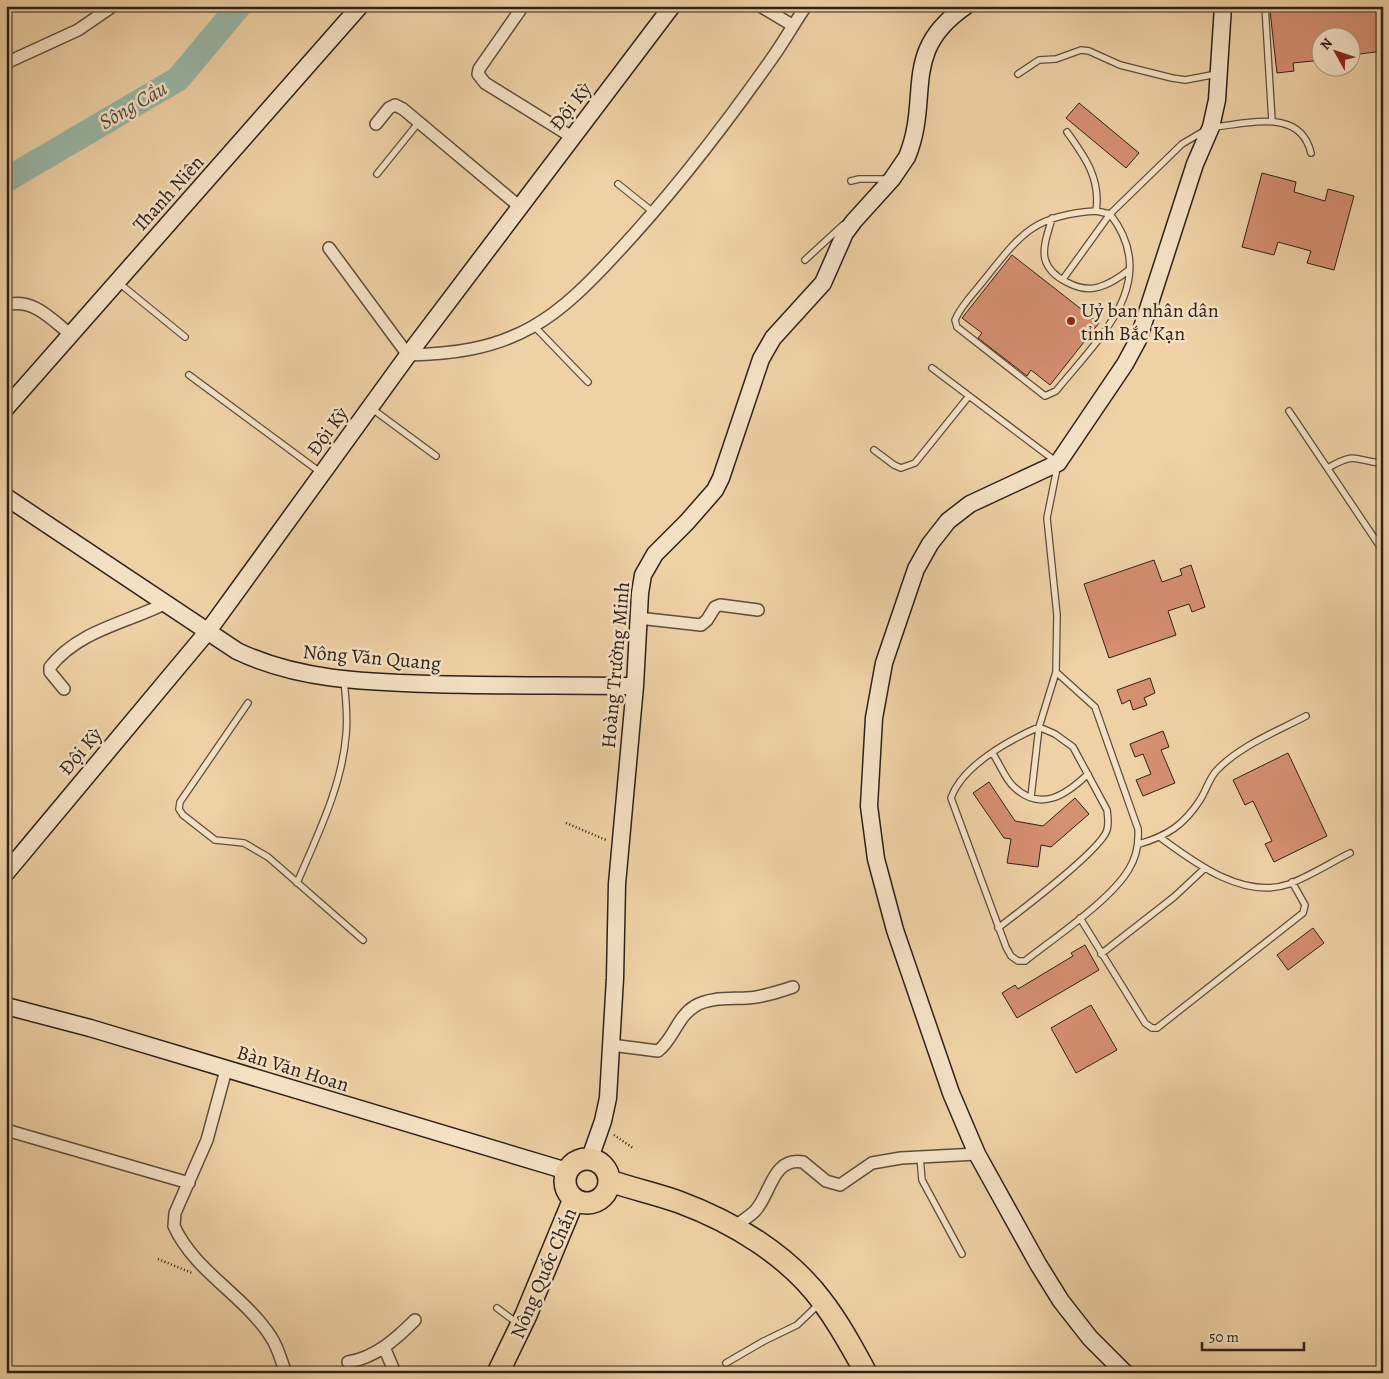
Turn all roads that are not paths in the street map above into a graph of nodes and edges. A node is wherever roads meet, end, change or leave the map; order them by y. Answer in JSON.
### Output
{"nodes":[{"id":1,"x":113,"y":6,"type":"edge"},
{"id":2,"x":360,"y":6,"type":"edge"},
{"id":3,"x":523,"y":6,"type":"edge"},
{"id":4,"x":672,"y":6,"type":"edge"},
{"id":5,"x":760,"y":6,"type":"edge"},
{"id":6,"x":806,"y":6,"type":"edge"},
{"id":7,"x":966,"y":6,"type":"edge"},
{"id":8,"x":1223,"y":6,"type":"edge"},
{"id":9,"x":1265,"y":6,"type":"edge"},
{"id":10,"x":792,"y":25,"type":"junction"},
{"id":11,"x":6,"y":63,"type":"edge"},
{"id":12,"x":1220,"y":73,"type":"junction"},
{"id":13,"x":1018,"y":74,"type":"dead end"},
{"id":14,"x":1272,"y":121,"type":"junction"},
{"id":15,"x":418,"y":122,"type":"junction"},
{"id":16,"x":376,"y":124,"type":"dead end"},
{"id":17,"x":1210,"y":127,"type":"junction"},
{"id":18,"x":1067,"y":132,"type":"dead end"},
{"id":19,"x":572,"y":137,"type":"junction"},
{"id":20,"x":1311,"y":153,"type":"dead end"},
{"id":21,"x":377,"y":174,"type":"dead end"},
{"id":22,"x":892,"y":179,"type":"junction"},
{"id":23,"x":851,"y":182,"type":"dead end"},
{"id":24,"x":618,"y":184,"type":"dead end"},
{"id":25,"x":520,"y":207,"type":"junction"},
{"id":26,"x":1096,"y":211,"type":"junction"},
{"id":27,"x":653,"y":212,"type":"junction"},
{"id":28,"x":1110,"y":214,"type":"junction"},
{"id":29,"x":1052,"y":218,"type":"junction"},
{"id":30,"x":854,"y":221,"type":"junction"},
{"id":31,"x":329,"y":248,"type":"dead end"},
{"id":32,"x":805,"y":260,"type":"dead end"},
{"id":33,"x":1129,"y":270,"type":"junction"},
{"id":34,"x":1063,"y":279,"type":"junction"},
{"id":35,"x":118,"y":281,"type":"junction"},
{"id":36,"x":6,"y":305,"type":"edge"},
{"id":37,"x":534,"y":326,"type":"junction"},
{"id":38,"x":70,"y":334,"type":"junction"},
{"id":39,"x":185,"y":337,"type":"dead end"},
{"id":40,"x":408,"y":355,"type":"junction"},
{"id":41,"x":932,"y":368,"type":"dead end"},
{"id":42,"x":190,"y":375,"type":"dead end"},
{"id":43,"x":588,"y":382,"type":"dead end"},
{"id":44,"x":969,"y":396,"type":"junction"},
{"id":45,"x":6,"y":408,"type":"edge"},
{"id":46,"x":370,"y":408,"type":"junction"},
{"id":47,"x":1289,"y":411,"type":"dead end"},
{"id":48,"x":874,"y":450,"type":"dead end"},
{"id":49,"x":436,"y":456,"type":"dead end"},
{"id":50,"x":1058,"y":463,"type":"junction"},
{"id":51,"x":1383,"y":463,"type":"edge"},
{"id":52,"x":1328,"y":468,"type":"junction"},
{"id":53,"x":322,"y":473,"type":"junction"},
{"id":54,"x":6,"y":497,"type":"edge"},
{"id":55,"x":1383,"y":551,"type":"edge"},
{"id":56,"x":166,"y":603,"type":"junction"},
{"id":57,"x":758,"y":610,"type":"dead end"},
{"id":58,"x":638,"y":618,"type":"junction"},
{"id":59,"x":208,"y":631,"type":"junction"},
{"id":60,"x":1056,"y":672,"type":"junction"},
{"id":61,"x":344,"y":679,"type":"junction"},
{"id":62,"x":634,"y":686,"type":"junction"},
{"id":63,"x":64,"y":689,"type":"dead end"},
{"id":64,"x":248,"y":702,"type":"dead end"},
{"id":65,"x":1306,"y":716,"type":"dead end"},
{"id":66,"x":1039,"y":727,"type":"junction"},
{"id":67,"x":993,"y":754,"type":"junction"},
{"id":68,"x":1088,"y":774,"type":"junction"},
{"id":69,"x":1031,"y":797,"type":"junction"},
{"id":70,"x":1161,"y":838,"type":"junction"},
{"id":71,"x":1139,"y":844,"type":"junction"},
{"id":72,"x":1350,"y":853,"type":"dead end"},
{"id":73,"x":1206,"y":868,"type":"junction"},
{"id":74,"x":6,"y":873,"type":"edge"},
{"id":75,"x":1292,"y":882,"type":"junction"},
{"id":76,"x":297,"y":883,"type":"junction"},
{"id":77,"x":1080,"y":918,"type":"junction"},
{"id":78,"x":998,"y":928,"type":"junction"},
{"id":79,"x":363,"y":940,"type":"dead end"},
{"id":80,"x":1101,"y":954,"type":"junction"},
{"id":81,"x":792,"y":987,"type":"dead end"},
{"id":82,"x":6,"y":1006,"type":"edge"},
{"id":83,"x":611,"y":1045,"type":"junction"},
{"id":84,"x":226,"y":1070,"type":"junction"},
{"id":85,"x":7,"y":1133,"type":"edge"},
{"id":86,"x":977,"y":1154,"type":"junction"},
{"id":87,"x":920,"y":1157,"type":"junction"},
{"id":88,"x":590,"y":1158,"type":"junction"},
{"id":89,"x":567,"y":1171,"type":"junction"},
{"id":90,"x":610,"y":1181,"type":"junction"},
{"id":91,"x":189,"y":1183,"type":"junction"},
{"id":92,"x":574,"y":1199,"type":"junction"},
{"id":93,"x":734,"y":1228,"type":"junction"},
{"id":94,"x":962,"y":1254,"type":"dead end"},
{"id":95,"x":822,"y":1301,"type":"junction"},
{"id":96,"x":497,"y":1308,"type":"dead end"},
{"id":97,"x":416,"y":1320,"type":"dead end"},
{"id":98,"x":523,"y":1321,"type":"junction"},
{"id":99,"x":384,"y":1347,"type":"junction"},
{"id":100,"x":348,"y":1362,"type":"dead end"},
{"id":101,"x":726,"y":1363,"type":"dead end"},
{"id":102,"x":286,"y":1373,"type":"edge"},
{"id":103,"x":395,"y":1373,"type":"edge"},
{"id":104,"x":498,"y":1373,"type":"edge"},
{"id":105,"x":866,"y":1373,"type":"edge"},
{"id":106,"x":1125,"y":1373,"type":"edge"}],
"edges":[{"from":1,"to":11,"type":"street"},
{"from":2,"to":35,"type":"street","name":"Thanh Niên"},
{"from":3,"to":19,"type":"street"},
{"from":4,"to":19,"type":"street","name":"Đội Kỳ"},
{"from":5,"to":10,"type":"street"},
{"from":6,"to":10,"type":"street"},
{"from":7,"to":22,"type":"street","name":"Hoàng Trường Minh"},
{"from":8,"to":12,"type":"street"},
{"from":9,"to":14,"type":"lane"},
{"from":10,"to":27,"type":"street"},
{"from":12,"to":13,"type":"lane"},
{"from":12,"to":17,"type":"street"},
{"from":14,"to":17,"type":"lane"},
{"from":14,"to":20,"type":"lane"},
{"from":15,"to":16,"type":"street"},
{"from":15,"to":21,"type":"lane"},
{"from":15,"to":25,"type":"street"},
{"from":17,"to":28,"type":"lane"},
{"from":17,"to":50,"type":"street"},
{"from":18,"to":26,"type":"lane"},
{"from":19,"to":25,"type":"street","name":"Đội Kỳ"},
{"from":22,"to":23,"type":"lane"},
{"from":22,"to":30,"type":"street","name":"Hoàng Trường Minh"},
{"from":24,"to":27,"type":"lane"},
{"from":25,"to":40,"type":"street","name":"Đội Kỳ"},
{"from":26,"to":28,"type":"lane"},
{"from":26,"to":29,"type":"lane"},
{"from":27,"to":37,"type":"street"},
{"from":28,"to":33,"type":"lane"},
{"from":28,"to":34,"type":"lane"},
{"from":29,"to":33,"type":"lane"},
{"from":29,"to":34,"type":"lane"},
{"from":30,"to":32,"type":"lane"},
{"from":30,"to":58,"type":"street","name":"Hoàng Trường Minh"},
{"from":31,"to":40,"type":"street"},
{"from":33,"to":34,"type":"lane"},
{"from":35,"to":38,"type":"street","name":"Thanh Niên"},
{"from":35,"to":39,"type":"lane"},
{"from":36,"to":38,"type":"street"},
{"from":37,"to":40,"type":"street"},
{"from":37,"to":43,"type":"lane"},
{"from":38,"to":45,"type":"street","name":"Thanh Niên"},
{"from":40,"to":46,"type":"street","name":"Đội Kỳ"},
{"from":41,"to":44,"type":"lane"},
{"from":42,"to":53,"type":"lane"},
{"from":44,"to":48,"type":"lane"},
{"from":44,"to":50,"type":"lane"},
{"from":46,"to":49,"type":"lane"},
{"from":46,"to":53,"type":"street","name":"Đội Kỳ"},
{"from":47,"to":52,"type":"lane"},
{"from":50,"to":60,"type":"lane"},
{"from":50,"to":86,"type":"street"},
{"from":51,"to":52,"type":"lane"},
{"from":52,"to":55,"type":"lane"},
{"from":53,"to":59,"type":"street","name":"Đội Kỳ"},
{"from":54,"to":56,"type":"street","name":"Nông Văn Quang"},
{"from":56,"to":59,"type":"street","name":"Nông Văn Quang"},
{"from":56,"to":63,"type":"street"},
{"from":57,"to":58,"type":"street"},
{"from":58,"to":62,"type":"street","name":"Hoàng Trường Minh"},
{"from":59,"to":61,"type":"street","name":"Nông Văn Quang"},
{"from":59,"to":74,"type":"street","name":"Đội Kỳ"},
{"from":60,"to":66,"type":"lane"},
{"from":60,"to":71,"type":"lane"},
{"from":61,"to":62,"type":"street","name":"Nông Văn Quang"},
{"from":61,"to":76,"type":"lane"},
{"from":62,"to":83,"type":"street","name":"Hoàng Trường Minh"},
{"from":64,"to":76,"type":"lane"},
{"from":65,"to":70,"type":"lane"},
{"from":66,"to":67,"type":"lane"},
{"from":66,"to":68,"type":"lane"},
{"from":66,"to":69,"type":"lane"},
{"from":67,"to":69,"type":"lane"},
{"from":67,"to":78,"type":"lane"},
{"from":68,"to":69,"type":"lane"},
{"from":68,"to":78,"type":"lane"},
{"from":70,"to":71,"type":"lane"},
{"from":70,"to":73,"type":"lane"},
{"from":71,"to":77,"type":"lane"},
{"from":72,"to":75,"type":"lane"},
{"from":73,"to":75,"type":"lane"},
{"from":73,"to":80,"type":"lane"},
{"from":75,"to":80,"type":"lane"},
{"from":76,"to":79,"type":"lane"},
{"from":77,"to":78,"type":"lane"},
{"from":77,"to":80,"type":"lane"},
{"from":81,"to":83,"type":"street"},
{"from":82,"to":84,"type":"street","name":"Bàn Văn Hoan"},
{"from":83,"to":88,"type":"street","name":"Hoàng Trường Minh"},
{"from":84,"to":89,"type":"street","name":"Bàn Văn Hoan"},
{"from":84,"to":91,"type":"street"},
{"from":85,"to":91,"type":"street"},
{"from":86,"to":87,"type":"street"},
{"from":86,"to":106,"type":"street"},
{"from":87,"to":93,"type":"street"},
{"from":87,"to":94,"type":"lane"},
{"from":88,"to":89,"type":"highway"},
{"from":88,"to":90,"type":"highway"},
{"from":89,"to":92,"type":"highway"},
{"from":90,"to":92,"type":"highway"},
{"from":90,"to":93,"type":"highway"},
{"from":91,"to":102,"type":"street"},
{"from":92,"to":98,"type":"highway","name":"Nông Quốc Chấn"},
{"from":93,"to":95,"type":"highway"},
{"from":95,"to":101,"type":"lane"},
{"from":95,"to":105,"type":"highway"},
{"from":96,"to":98,"type":"lane"},
{"from":97,"to":99,"type":"street"},
{"from":98,"to":104,"type":"highway","name":"Nông Quốc Chấn"},
{"from":99,"to":100,"type":"street"},
{"from":99,"to":103,"type":"street"}]}
